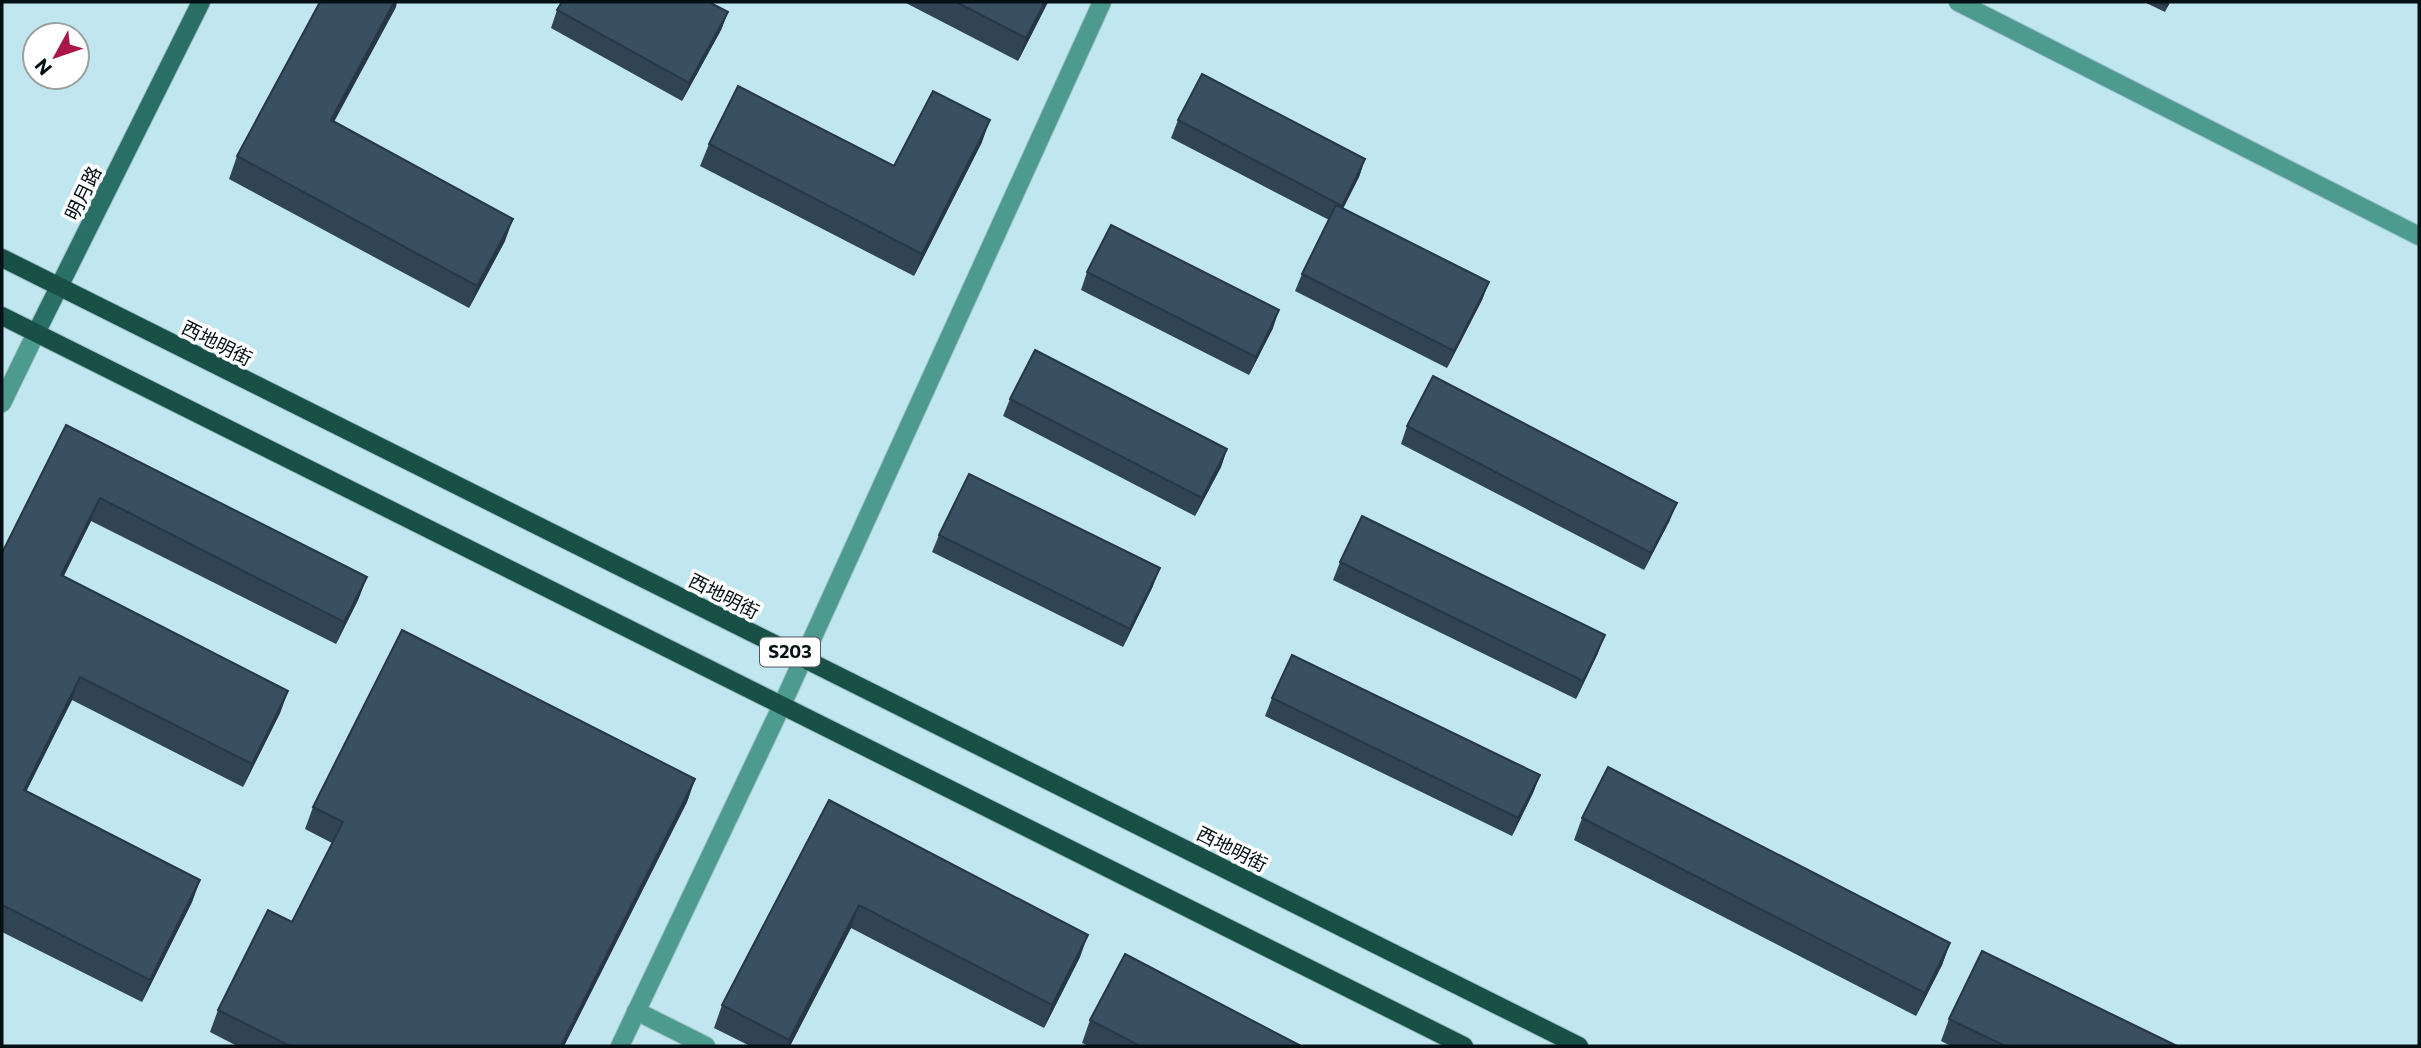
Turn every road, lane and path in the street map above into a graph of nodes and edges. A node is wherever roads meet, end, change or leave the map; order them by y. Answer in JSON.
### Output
{"nodes":[{"id":1,"x":201,"y":2,"type":"edge"},
{"id":2,"x":1102,"y":2,"type":"edge"},
{"id":3,"x":1958,"y":2,"type":"edge"},
{"id":4,"x":2419,"y":236,"type":"edge"},
{"id":5,"x":2,"y":258,"type":"edge"},
{"id":6,"x":59,"y":287,"type":"junction"},
{"id":7,"x":2,"y":316,"type":"edge"},
{"id":8,"x":36,"y":333,"type":"junction"},
{"id":9,"x":2,"y":403,"type":"edge"},
{"id":10,"x":782,"y":705,"type":"junction"},
{"id":11,"x":636,"y":1011,"type":"junction"},
{"id":12,"x":620,"y":1046,"type":"edge"},
{"id":13,"x":706,"y":1046,"type":"edge"},
{"id":14,"x":1464,"y":1046,"type":"edge"},
{"id":15,"x":1579,"y":1046,"type":"edge"}],
"edges":[{"from":1,"to":6,"type":"street","name":"明月路"},
{"from":2,"to":10,"type":"street"},
{"from":3,"to":4,"type":"street"},
{"from":5,"to":6,"type":"main road","name":"西地明街","number":"S203"},
{"from":6,"to":8,"type":"street","name":"明月路"},
{"from":6,"to":15,"type":"main road","name":"西地明街","number":"S203"},
{"from":7,"to":8,"type":"main road","number":"S203"},
{"from":8,"to":9,"type":"street","name":"明月路"},
{"from":8,"to":10,"type":"main road","number":"S203"},
{"from":10,"to":11,"type":"street"},
{"from":10,"to":14,"type":"main road","number":"S203"},
{"from":11,"to":12,"type":"street"},
{"from":11,"to":13,"type":"street"}]}
